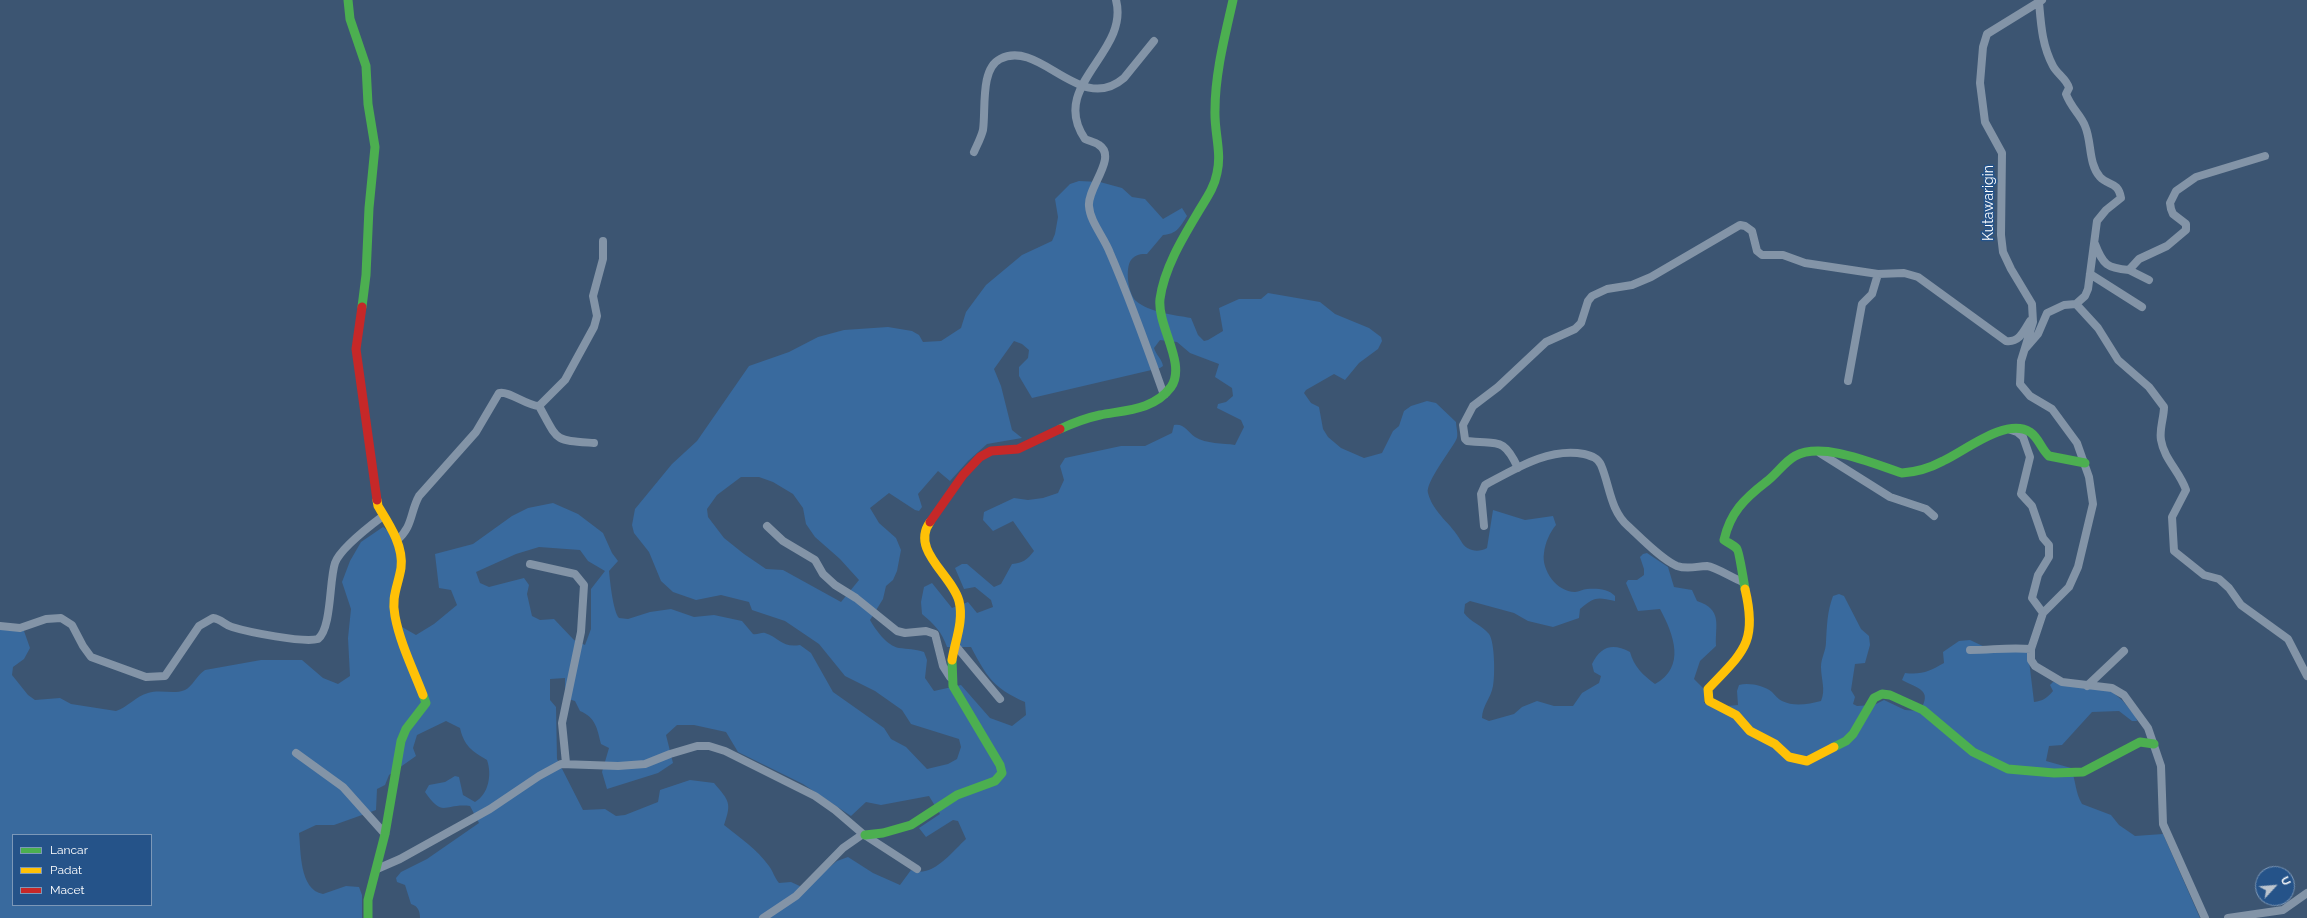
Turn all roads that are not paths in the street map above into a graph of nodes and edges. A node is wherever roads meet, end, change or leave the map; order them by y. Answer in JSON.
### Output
{"nodes":[{"id":1,"x":348,"y":0,"type":"edge"},
{"id":2,"x":1116,"y":0,"type":"edge"},
{"id":3,"x":1233,"y":0,"type":"edge"},
{"id":4,"x":2040,"y":1,"type":"edge"},
{"id":5,"x":1154,"y":41,"type":"dead end"},
{"id":6,"x":1082,"y":86,"type":"junction"},
{"id":7,"x":974,"y":152,"type":"dead end"},
{"id":8,"x":2265,"y":156,"type":"dead end"},
{"id":9,"x":603,"y":241,"type":"dead end"},
{"id":10,"x":2094,"y":242,"type":"junction"},
{"id":11,"x":2129,"y":270,"type":"junction"},
{"id":12,"x":1878,"y":274,"type":"junction"},
{"id":13,"x":2090,"y":274,"type":"junction"},
{"id":14,"x":2150,"y":280,"type":"dead end"},
{"id":15,"x":2076,"y":304,"type":"junction"},
{"id":16,"x":2142,"y":307,"type":"dead end"},
{"id":17,"x":2033,"y":312,"type":"junction"},
{"id":18,"x":2023,"y":351,"type":"junction"},
{"id":19,"x":1848,"y":380,"type":"dead end"},
{"id":20,"x":1164,"y":395,"type":"junction"},
{"id":21,"x":539,"y":406,"type":"junction"},
{"id":22,"x":2008,"y":429,"type":"junction"},
{"id":23,"x":594,"y":443,"type":"dead end"},
{"id":24,"x":1817,"y":451,"type":"junction"},
{"id":25,"x":2085,"y":463,"type":"junction"},
{"id":26,"x":1518,"y":468,"type":"junction"},
{"id":27,"x":383,"y":516,"type":"junction"},
{"id":28,"x":1934,"y":516,"type":"dead end"},
{"id":29,"x":767,"y":526,"type":"dead end"},
{"id":30,"x":1484,"y":526,"type":"dead end"},
{"id":31,"x":397,"y":540,"type":"junction"},
{"id":32,"x":530,"y":564,"type":"dead end"},
{"id":33,"x":1744,"y":582,"type":"junction"},
{"id":34,"x":2043,"y":613,"type":"junction"},
{"id":35,"x":0,"y":626,"type":"edge"},
{"id":36,"x":955,"y":645,"type":"junction"},
{"id":37,"x":2031,"y":649,"type":"junction"},
{"id":38,"x":1970,"y":650,"type":"dead end"},
{"id":39,"x":2124,"y":651,"type":"dead end"},
{"id":40,"x":2307,"y":676,"type":"edge"},
{"id":41,"x":950,"y":677,"type":"junction"},
{"id":42,"x":2087,"y":686,"type":"junction"},
{"id":43,"x":1000,"y":699,"type":"dead end"},
{"id":44,"x":2154,"y":744,"type":"junction"},
{"id":45,"x":296,"y":753,"type":"dead end"},
{"id":46,"x":566,"y":763,"type":"junction"},
{"id":47,"x":385,"y":834,"type":"junction"},
{"id":48,"x":864,"y":834,"type":"junction"},
{"id":49,"x":377,"y":869,"type":"junction"},
{"id":50,"x":917,"y":869,"type":"dead end"},
{"id":51,"x":2307,"y":893,"type":"edge"},
{"id":52,"x":368,"y":918,"type":"edge"},
{"id":53,"x":763,"y":918,"type":"edge"},
{"id":54,"x":2205,"y":918,"type":"edge"},
{"id":55,"x":2228,"y":918,"type":"edge"}],
"edges":[{"from":1,"to":27,"type":"street"},
{"from":2,"to":6,"type":"street"},
{"from":3,"to":20,"type":"street"},
{"from":4,"to":10,"type":"street"},
{"from":4,"to":17,"type":"street","name":"Kutawarigin"},
{"from":5,"to":6,"type":"street"},
{"from":6,"to":7,"type":"street"},
{"from":6,"to":20,"type":"street"},
{"from":8,"to":11,"type":"street"},
{"from":9,"to":21,"type":"street"},
{"from":10,"to":11,"type":"street"},
{"from":10,"to":13,"type":"street"},
{"from":11,"to":14,"type":"street"},
{"from":12,"to":17,"type":"street"},
{"from":12,"to":19,"type":"street"},
{"from":12,"to":26,"type":"street"},
{"from":13,"to":15,"type":"street"},
{"from":13,"to":16,"type":"street"},
{"from":15,"to":18,"type":"street"},
{"from":15,"to":40,"type":"street"},
{"from":17,"to":18,"type":"street"},
{"from":18,"to":25,"type":"street"},
{"from":20,"to":36,"type":"street"},
{"from":21,"to":23,"type":"street"},
{"from":21,"to":31,"type":"street"},
{"from":22,"to":24,"type":"street"},
{"from":22,"to":25,"type":"street"},
{"from":22,"to":34,"type":"street"},
{"from":24,"to":28,"type":"street"},
{"from":24,"to":33,"type":"street"},
{"from":25,"to":34,"type":"street"},
{"from":26,"to":30,"type":"street"},
{"from":26,"to":33,"type":"street"},
{"from":27,"to":31,"type":"street"},
{"from":27,"to":35,"type":"street"},
{"from":29,"to":41,"type":"street"},
{"from":31,"to":47,"type":"street"},
{"from":32,"to":46,"type":"street"},
{"from":33,"to":44,"type":"street"},
{"from":34,"to":37,"type":"street"},
{"from":36,"to":41,"type":"street"},
{"from":36,"to":43,"type":"street"},
{"from":37,"to":38,"type":"street"},
{"from":37,"to":42,"type":"street"},
{"from":39,"to":42,"type":"street"},
{"from":41,"to":48,"type":"street"},
{"from":42,"to":44,"type":"street"},
{"from":44,"to":54,"type":"street"},
{"from":45,"to":47,"type":"street"},
{"from":46,"to":48,"type":"street"},
{"from":46,"to":49,"type":"street"},
{"from":47,"to":49,"type":"street"},
{"from":48,"to":50,"type":"street"},
{"from":48,"to":53,"type":"street"},
{"from":49,"to":52,"type":"street"},
{"from":51,"to":55,"type":"street"}]}
